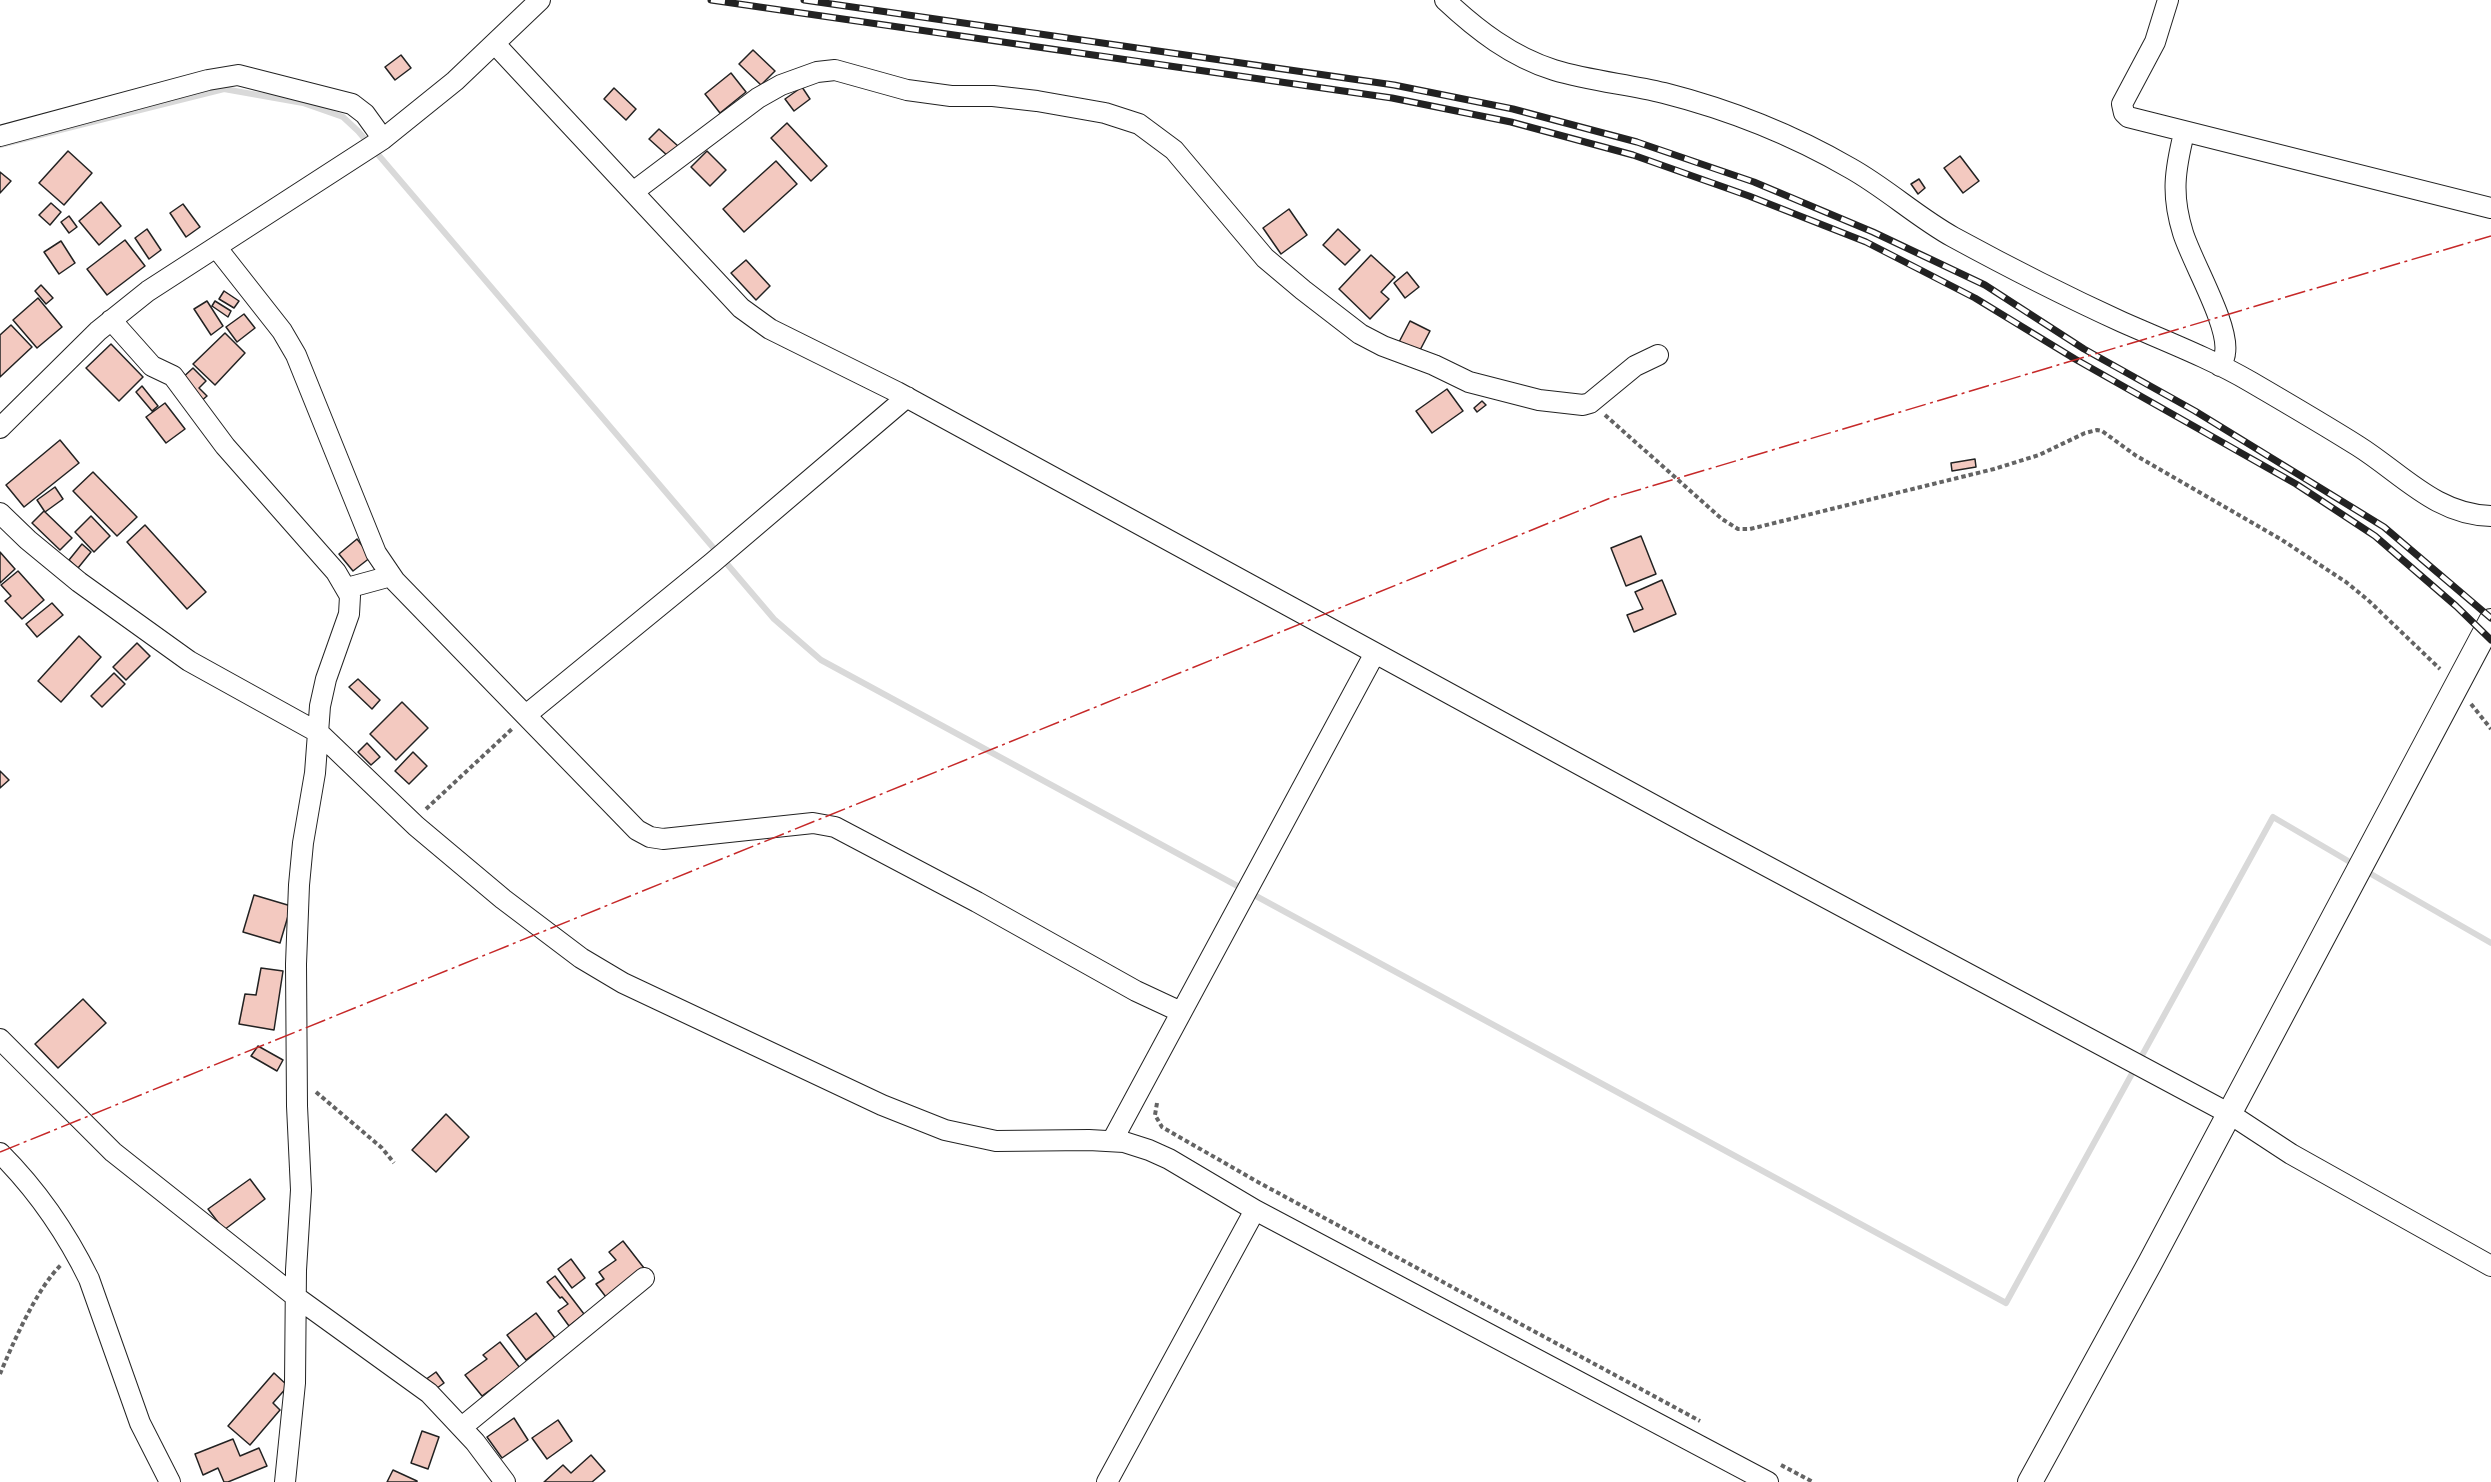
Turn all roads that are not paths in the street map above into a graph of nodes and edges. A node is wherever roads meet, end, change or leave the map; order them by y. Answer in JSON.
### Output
{"nodes":[{"id":1,"x":540,"y":0,"type":"edge"},
{"id":2,"x":1445,"y":0,"type":"edge"},
{"id":3,"x":2168,"y":0,"type":"edge"},
{"id":4,"x":495,"y":44,"type":"junction"},
{"id":5,"x":2184,"y":133,"type":"junction"},
{"id":6,"x":0,"y":136,"type":"edge"},
{"id":7,"x":383,"y":139,"type":"junction"},
{"id":8,"x":633,"y":192,"type":"junction"},
{"id":9,"x":2491,"y":208,"type":"edge"},
{"id":10,"x":216,"y":247,"type":"junction"},
{"id":11,"x":111,"y":320,"type":"junction"},
{"id":12,"x":1658,"y":355,"type":"dead end"},
{"id":13,"x":2220,"y":366,"type":"junction"},
{"id":14,"x":907,"y":398,"type":"junction"},
{"id":15,"x":0,"y":428,"type":"edge"},
{"id":16,"x":0,"y":513,"type":"edge"},
{"id":17,"x":2491,"y":516,"type":"edge"},
{"id":18,"x":392,"y":576,"type":"junction"},
{"id":19,"x":347,"y":588,"type":"junction"},
{"id":20,"x":2491,"y":621,"type":"edge"},
{"id":21,"x":1375,"y":653,"type":"junction"},
{"id":22,"x":526,"y":715,"type":"junction"},
{"id":23,"x":317,"y":732,"type":"junction"},
{"id":24,"x":1181,"y":1012,"type":"junction"},
{"id":25,"x":0,"y":1038,"type":"edge"},
{"id":26,"x":2230,"y":1114,"type":"junction"},
{"id":27,"x":1112,"y":1142,"type":"junction"},
{"id":28,"x":0,"y":1153,"type":"edge"},
{"id":29,"x":1255,"y":1210,"type":"junction"},
{"id":30,"x":2491,"y":1266,"type":"edge"},
{"id":31,"x":644,"y":1278,"type":"dead end"},
{"id":32,"x":296,"y":1297,"type":"junction"},
{"id":33,"x":462,"y":1427,"type":"junction"},
{"id":34,"x":170,"y":1482,"type":"edge"},
{"id":35,"x":285,"y":1482,"type":"edge"},
{"id":36,"x":505,"y":1482,"type":"edge"},
{"id":37,"x":1107,"y":1482,"type":"edge"},
{"id":38,"x":1768,"y":1482,"type":"edge"},
{"id":39,"x":2030,"y":1482,"type":"edge"}],
"edges":[{"from":1,"to":4,"type":"street"},
{"from":2,"to":13,"type":"street"},
{"from":3,"to":5,"type":"street"},
{"from":4,"to":7,"type":"street"},
{"from":4,"to":8,"type":"street"},
{"from":5,"to":9,"type":"street"},
{"from":5,"to":13,"type":"street"},
{"from":6,"to":7,"type":"street"},
{"from":7,"to":10,"type":"street"},
{"from":8,"to":12,"type":"street"},
{"from":8,"to":14,"type":"street"},
{"from":10,"to":11,"type":"street"},
{"from":10,"to":18,"type":"street"},
{"from":11,"to":15,"type":"street"},
{"from":11,"to":19,"type":"street"},
{"from":13,"to":17,"type":"street"},
{"from":14,"to":21,"type":"street"},
{"from":14,"to":22,"type":"street"},
{"from":16,"to":23,"type":"street"},
{"from":18,"to":19,"type":"street"},
{"from":18,"to":22,"type":"street"},
{"from":19,"to":23,"type":"street"},
{"from":20,"to":26,"type":"street"},
{"from":21,"to":24,"type":"street"},
{"from":21,"to":26,"type":"street"},
{"from":22,"to":24,"type":"street"},
{"from":23,"to":27,"type":"street"},
{"from":23,"to":32,"type":"street"},
{"from":24,"to":27,"type":"street"},
{"from":25,"to":32,"type":"street"},
{"from":26,"to":30,"type":"street"},
{"from":26,"to":39,"type":"street"},
{"from":27,"to":29,"type":"street"},
{"from":28,"to":34,"type":"street"},
{"from":29,"to":37,"type":"street"},
{"from":29,"to":38,"type":"street"},
{"from":31,"to":33,"type":"street"},
{"from":32,"to":33,"type":"street"},
{"from":32,"to":35,"type":"street"},
{"from":33,"to":36,"type":"street"}]}
